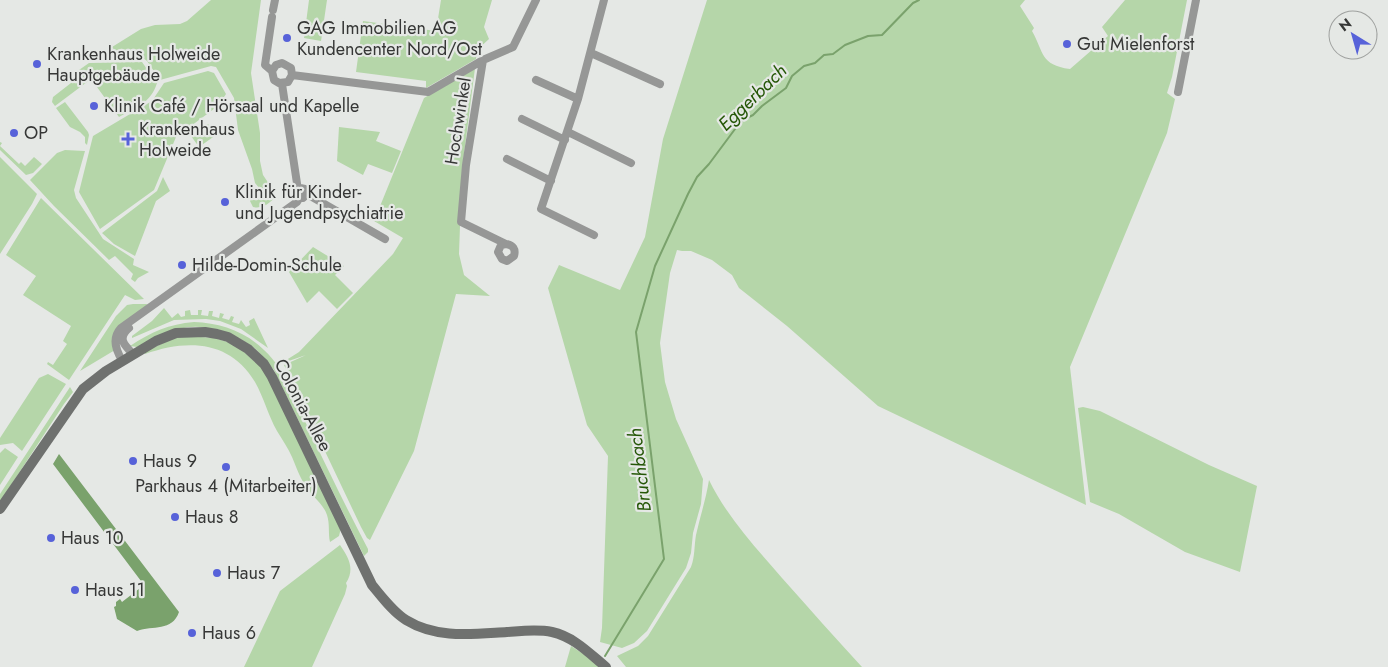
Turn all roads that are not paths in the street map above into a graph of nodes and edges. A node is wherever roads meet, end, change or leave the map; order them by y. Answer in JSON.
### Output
{"nodes":[{"id":1,"x":275,"y":0,"type":"edge"},
{"id":2,"x":536,"y":0,"type":"edge"},
{"id":3,"x":604,"y":0,"type":"edge"},
{"id":4,"x":1196,"y":0,"type":"edge"},
{"id":5,"x":591,"y":53,"type":"junction"},
{"id":6,"x":483,"y":60,"type":"junction"},
{"id":7,"x":272,"y":71,"type":"junction"},
{"id":8,"x":292,"y":75,"type":"junction"},
{"id":9,"x":536,"y":80,"type":"dead end"},
{"id":10,"x":282,"y":84,"type":"junction"},
{"id":11,"x":660,"y":84,"type":"dead end"},
{"id":12,"x":1178,"y":92,"type":"dead end"},
{"id":13,"x":578,"y":100,"type":"junction"},
{"id":14,"x":522,"y":120,"type":"dead end"},
{"id":15,"x":566,"y":136,"type":"junction"},
{"id":16,"x":507,"y":160,"type":"dead end"},
{"id":17,"x":631,"y":162,"type":"dead end"},
{"id":18,"x":551,"y":181,"type":"junction"},
{"id":19,"x":302,"y":194,"type":"junction"},
{"id":20,"x":594,"y":235,"type":"dead end"},
{"id":21,"x":385,"y":239,"type":"dead end"},
{"id":22,"x":506,"y":244,"type":"dead end"},
{"id":23,"x":140,"y":315,"type":"junction"},
{"id":24,"x":133,"y":354,"type":"junction"},
{"id":25,"x":122,"y":360,"type":"junction"},
{"id":26,"x":0,"y":509,"type":"edge"},
{"id":27,"x":606,"y":667,"type":"edge"}],
"edges":[{"from":1,"to":7,"type":"street"},
{"from":2,"to":6,"type":"street","name":"Hochwinkel"},
{"from":3,"to":5,"type":"street"},
{"from":4,"to":12,"type":"street"},
{"from":5,"to":11,"type":"street"},
{"from":5,"to":13,"type":"street"},
{"from":6,"to":8,"type":"street"},
{"from":6,"to":22,"type":"street","name":"Hochwinkel"},
{"from":7,"to":8,"type":"street"},
{"from":7,"to":10,"type":"street"},
{"from":8,"to":10,"type":"street"},
{"from":9,"to":13,"type":"street"},
{"from":10,"to":19,"type":"street"},
{"from":13,"to":15,"type":"street"},
{"from":14,"to":15,"type":"street"},
{"from":15,"to":17,"type":"street"},
{"from":15,"to":18,"type":"street"},
{"from":16,"to":18,"type":"street"},
{"from":18,"to":20,"type":"street"},
{"from":19,"to":21,"type":"street"},
{"from":19,"to":23,"type":"street"},
{"from":23,"to":24,"type":"street"},
{"from":23,"to":25,"type":"street"},
{"from":24,"to":25,"type":"main road","name":"Colonia-Allee"},
{"from":24,"to":27,"type":"main road","name":"Colonia-Allee"},
{"from":25,"to":26,"type":"main road","name":"Colonia-Allee"}]}
